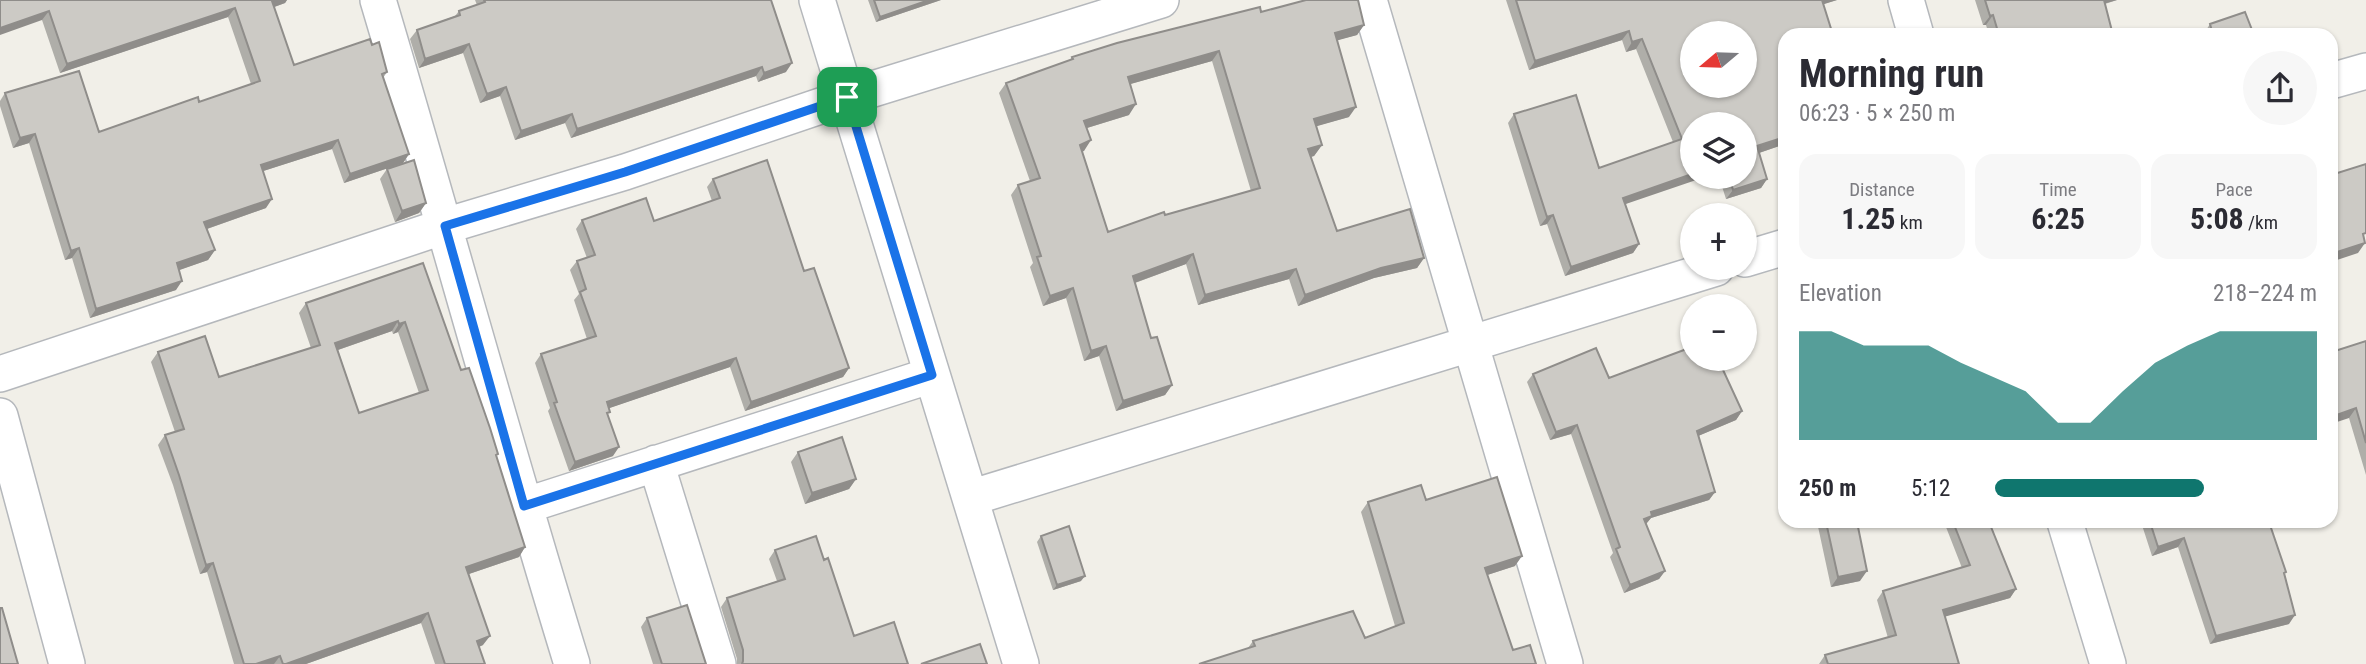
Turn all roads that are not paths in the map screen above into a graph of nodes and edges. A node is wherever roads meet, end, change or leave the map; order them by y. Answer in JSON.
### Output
{"nodes":[{"id":1,"x":378,"y":0,"type":"edge"},
{"id":2,"x":817,"y":0,"type":"edge"},
{"id":3,"x":1161,"y":0,"type":"edge"},
{"id":4,"x":1369,"y":0,"type":"edge"},
{"id":5,"x":1906,"y":0,"type":"edge"},
{"id":6,"x":1914,"y":28,"type":"edge"},
{"id":7,"x":2366,"y":71,"type":"edge"},
{"id":8,"x":2338,"y":79,"type":"edge"},
{"id":9,"x":847,"y":97,"type":"junction"},
{"id":10,"x":445,"y":226,"type":"junction"},
{"id":11,"x":1778,"y":249,"type":"edge"},
{"id":12,"x":1757,"y":255,"type":"edge"},
{"id":13,"x":1680,"y":279,"type":"edge"},
{"id":14,"x":1469,"y":344,"type":"junction"},
{"id":15,"x":0,"y":374,"type":"edge"},
{"id":16,"x":932,"y":375,"type":"junction"},
{"id":17,"x":0,"y":416,"type":"edge"},
{"id":18,"x":656,"y":463,"type":"junction"},
{"id":19,"x":971,"y":498,"type":"junction"},
{"id":20,"x":524,"y":506,"type":"junction"},
{"id":21,"x":2067,"y":528,"type":"edge"},
{"id":22,"x":66,"y":664,"type":"edge"},
{"id":23,"x":572,"y":664,"type":"edge"},
{"id":24,"x":718,"y":664,"type":"edge"},
{"id":25,"x":1021,"y":664,"type":"edge"},
{"id":26,"x":1565,"y":664,"type":"edge"},
{"id":27,"x":2108,"y":664,"type":"edge"}],
"edges":[{"from":1,"to":10,"type":"street"},
{"from":2,"to":9,"type":"street"},
{"from":3,"to":9,"type":"street"},
{"from":4,"to":14,"type":"street"},
{"from":5,"to":6,"type":"street"},
{"from":7,"to":8,"type":"street"},
{"from":9,"to":10,"type":"street"},
{"from":9,"to":16,"type":"street"},
{"from":10,"to":15,"type":"street"},
{"from":10,"to":20,"type":"street"},
{"from":11,"to":12,"type":"street"},
{"from":13,"to":14,"type":"street"},
{"from":14,"to":19,"type":"street"},
{"from":14,"to":26,"type":"street"},
{"from":16,"to":18,"type":"street"},
{"from":16,"to":19,"type":"street"},
{"from":17,"to":22,"type":"street"},
{"from":18,"to":20,"type":"street"},
{"from":18,"to":24,"type":"street"},
{"from":19,"to":25,"type":"street"},
{"from":20,"to":23,"type":"street"},
{"from":21,"to":27,"type":"street"}]}
